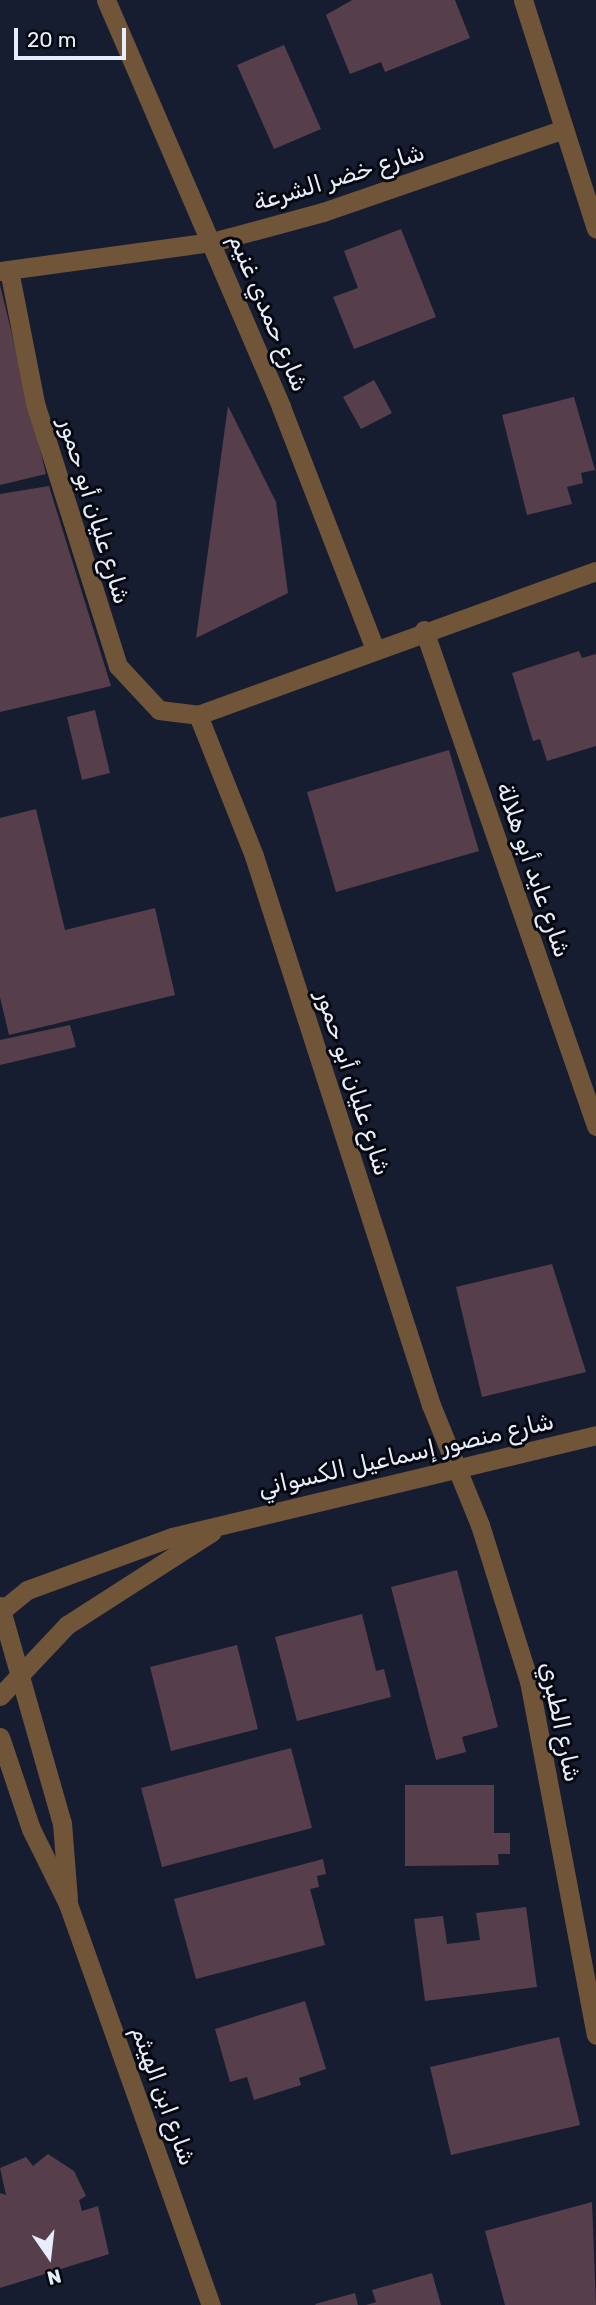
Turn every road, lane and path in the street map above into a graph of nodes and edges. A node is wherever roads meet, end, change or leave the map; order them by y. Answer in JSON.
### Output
{"nodes":[{"id":1,"x":106,"y":0,"type":"edge"},
{"id":2,"x":523,"y":0,"type":"edge"},
{"id":3,"x":564,"y":129,"type":"junction"},
{"id":4,"x":596,"y":229,"type":"edge"},
{"id":5,"x":212,"y":242,"type":"junction"},
{"id":6,"x":4,"y":271,"type":"edge"},
{"id":7,"x":596,"y":571,"type":"edge"},
{"id":8,"x":424,"y":630,"type":"junction"},
{"id":9,"x":374,"y":649,"type":"junction"},
{"id":10,"x":198,"y":715,"type":"junction"},
{"id":11,"x":596,"y":1126,"type":"edge"},
{"id":12,"x":596,"y":1435,"type":"edge"},
{"id":13,"x":454,"y":1469,"type":"junction"},
{"id":14,"x":228,"y":1522,"type":"junction"},
{"id":15,"x":1,"y":1609,"type":"edge"},
{"id":16,"x":19,"y":1669,"type":"junction"},
{"id":17,"x":0,"y":1696,"type":"edge"},
{"id":18,"x":0,"y":1737,"type":"edge"},
{"id":19,"x":68,"y":1904,"type":"junction"},
{"id":20,"x":596,"y":2035,"type":"edge"},
{"id":21,"x":211,"y":2305,"type":"edge"}],
"edges":[{"from":1,"to":5,"type":"street","name":"شارع حمدي غنيم"},
{"from":2,"to":3,"type":"street"},
{"from":3,"to":4,"type":"street"},
{"from":3,"to":5,"type":"street","name":"شارع خضر الشرعة"},
{"from":5,"to":6,"type":"street","name":"شارع خضر الشرعة"},
{"from":5,"to":9,"type":"street","name":"شارع حمدي غنيم"},
{"from":6,"to":10,"type":"street","name":"شارع عليان أبو حمور"},
{"from":7,"to":8,"type":"street","name":"شارع عليان أبو حمور"},
{"from":8,"to":9,"type":"street","name":"شارع عليان أبو حمور"},
{"from":8,"to":11,"type":"street","name":"شارع عايد أبو هلالة"},
{"from":9,"to":10,"type":"street","name":"شارع عليان أبو حمور"},
{"from":10,"to":13,"type":"street","name":"شارع عليان أبو حمور"},
{"from":12,"to":13,"type":"street","name":"شارع منصور إسماعيل الكسواني"},
{"from":13,"to":14,"type":"street","name":"شارع منصور إسماعيل الكسواني"},
{"from":13,"to":20,"type":"street","name":"شارع الطبري"},
{"from":14,"to":15,"type":"street","name":"شارع منصور إسماعيل الكسواني"},
{"from":14,"to":16,"type":"street","name":"شارع منصور إسماعيل الكسواني"},
{"from":15,"to":16,"type":"street","name":"شارع ابن الهيثم"},
{"from":16,"to":17,"type":"street","name":"شارع منصور إسماعيل الكسواني"},
{"from":16,"to":19,"type":"street","name":"شارع ابن الهيثم"},
{"from":18,"to":19,"type":"street","name":"شارع ابن الهيثم"},
{"from":19,"to":21,"type":"street","name":"شارع ابن الهيثم"}]}
